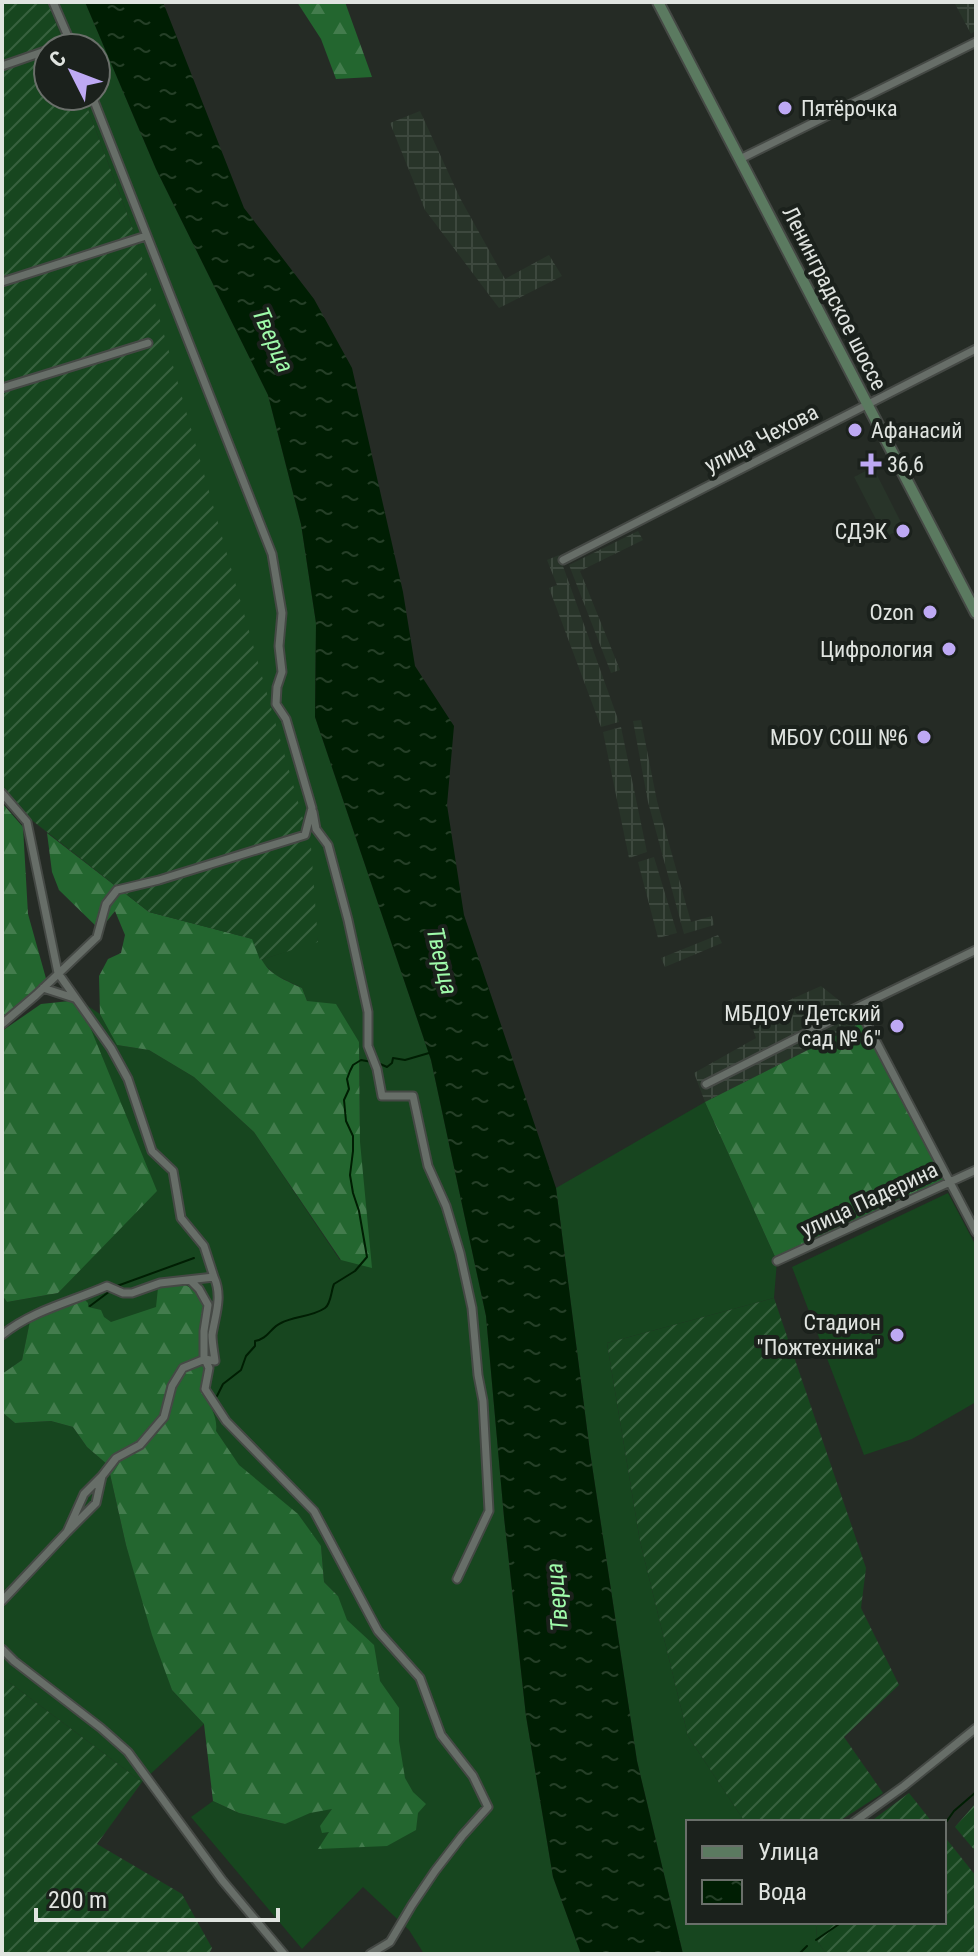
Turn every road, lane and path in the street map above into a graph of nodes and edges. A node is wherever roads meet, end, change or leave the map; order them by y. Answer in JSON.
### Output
{"nodes":[{"id":1,"x":53,"y":2,"type":"edge"},
{"id":2,"x":658,"y":2,"type":"edge"},
{"id":3,"x":66,"y":32,"type":"edge"},
{"id":4,"x":976,"y":42,"type":"edge"},
{"id":5,"x":32,"y":55,"type":"edge"},
{"id":6,"x":2,"y":66,"type":"edge"},
{"id":7,"x":98,"y":112,"type":"edge"},
{"id":8,"x":740,"y":159,"type":"junction"},
{"id":9,"x":146,"y":236,"type":"junction"},
{"id":10,"x":2,"y":282,"type":"edge"},
{"id":11,"x":148,"y":343,"type":"dead end"},
{"id":12,"x":976,"y":349,"type":"edge"},
{"id":13,"x":2,"y":388,"type":"edge"},
{"id":14,"x":867,"y":403,"type":"junction"},
{"id":15,"x":563,"y":560,"type":"dead end"},
{"id":16,"x":976,"y":613,"type":"edge"},
{"id":17,"x":2,"y":793,"type":"edge"},
{"id":18,"x":312,"y":808,"type":"junction"},
{"id":19,"x":976,"y":950,"type":"edge"},
{"id":20,"x":58,"y":973,"type":"junction"},
{"id":21,"x":43,"y":988,"type":"junction"},
{"id":22,"x":74,"y":998,"type":"junction"},
{"id":23,"x":858,"y":1007,"type":"junction"},
{"id":24,"x":2,"y":1024,"type":"edge"},
{"id":25,"x":706,"y":1084,"type":"dead end"},
{"id":26,"x":976,"y":1170,"type":"edge"},
{"id":27,"x":950,"y":1182,"type":"junction"},
{"id":28,"x":976,"y":1232,"type":"edge"},
{"id":29,"x":777,"y":1261,"type":"dead end"},
{"id":30,"x":214,"y":1277,"type":"junction"},
{"id":31,"x":190,"y":1280,"type":"junction"},
{"id":32,"x":2,"y":1335,"type":"edge"},
{"id":33,"x":205,"y":1359,"type":"junction"},
{"id":34,"x":102,"y":1476,"type":"junction"},
{"id":35,"x":67,"y":1532,"type":"junction"},
{"id":36,"x":457,"y":1579,"type":"dead end"},
{"id":37,"x":2,"y":1601,"type":"edge"},
{"id":38,"x":2,"y":1649,"type":"edge"},
{"id":39,"x":976,"y":1728,"type":"edge"},
{"id":40,"x":857,"y":1820,"type":"edge"},
{"id":41,"x":284,"y":1954,"type":"edge"},
{"id":42,"x":370,"y":1954,"type":"edge"}],
"edges":[{"from":1,"to":3,"type":"street"},
{"from":2,"to":8,"type":"main road","name":"Ленинградское шоссе"},
{"from":4,"to":8,"type":"street"},
{"from":5,"to":6,"type":"street"},
{"from":7,"to":9,"type":"street"},
{"from":8,"to":14,"type":"main road","name":"Ленинградское шоссе"},
{"from":9,"to":10,"type":"street"},
{"from":9,"to":18,"type":"street"},
{"from":11,"to":13,"type":"street"},
{"from":12,"to":14,"type":"street","name":"улица Чехова"},
{"from":14,"to":15,"type":"street","name":"улица Чехова"},
{"from":14,"to":16,"type":"main road","name":"Ленинградское шоссе"},
{"from":17,"to":20,"type":"street"},
{"from":18,"to":20,"type":"street"},
{"from":18,"to":36,"type":"street"},
{"from":19,"to":23,"type":"street"},
{"from":20,"to":21,"type":"street"},
{"from":20,"to":22,"type":"street"},
{"from":21,"to":22,"type":"street"},
{"from":21,"to":24,"type":"street"},
{"from":22,"to":30,"type":"street"},
{"from":23,"to":25,"type":"street"},
{"from":23,"to":27,"type":"street"},
{"from":26,"to":27,"type":"street","name":"улица Падерина"},
{"from":27,"to":28,"type":"street"},
{"from":27,"to":29,"type":"street","name":"улица Падерина"},
{"from":30,"to":31,"type":"street"},
{"from":30,"to":33,"type":"street"},
{"from":31,"to":32,"type":"street"},
{"from":31,"to":33,"type":"street"},
{"from":33,"to":34,"type":"street"},
{"from":33,"to":42,"type":"street"},
{"from":34,"to":35,"type":"street"},
{"from":34,"to":35,"type":"street"},
{"from":35,"to":37,"type":"street"},
{"from":38,"to":41,"type":"street"},
{"from":39,"to":40,"type":"street"}]}
